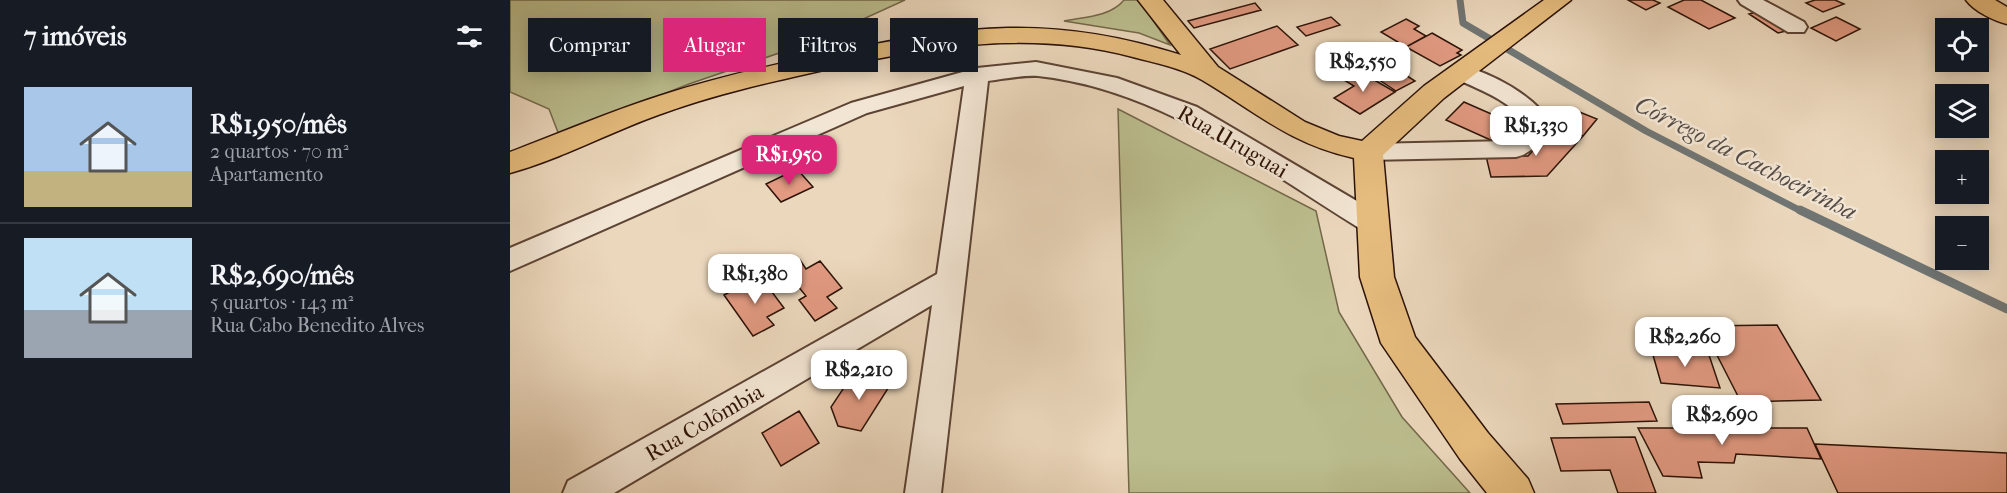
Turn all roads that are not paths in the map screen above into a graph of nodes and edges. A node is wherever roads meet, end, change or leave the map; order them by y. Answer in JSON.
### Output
{"nodes":[{"id":1,"x":1150,"y":0,"type":"edge"},
{"id":2,"x":1559,"y":0,"type":"edge"},
{"id":3,"x":1748,"y":0,"type":"edge"},
{"id":4,"x":1978,"y":0,"type":"edge"},
{"id":5,"x":2007,"y":18,"type":"edge"},
{"id":6,"x":1796,"y":27,"type":"dead end"},
{"id":7,"x":1460,"y":72,"type":"junction"},
{"id":8,"x":1209,"y":73,"type":"junction"},
{"id":9,"x":977,"y":75,"type":"junction"},
{"id":10,"x":1368,"y":152,"type":"junction"},
{"id":11,"x":510,"y":163,"type":"edge"},
{"id":12,"x":1374,"y":224,"type":"junction"},
{"id":13,"x":510,"y":260,"type":"edge"},
{"id":14,"x":952,"y":279,"type":"junction"},
{"id":15,"x":581,"y":493,"type":"edge"},
{"id":16,"x":923,"y":493,"type":"edge"},
{"id":17,"x":1513,"y":493,"type":"edge"}],
"edges":[{"from":1,"to":8,"type":"main road"},
{"from":2,"to":7,"type":"main road"},
{"from":3,"to":6,"type":"street"},
{"from":4,"to":5,"type":"main road"},
{"from":7,"to":10,"type":"main road"},
{"from":7,"to":10,"type":"street"},
{"from":8,"to":10,"type":"main road"},
{"from":8,"to":11,"type":"main road"},
{"from":9,"to":12,"type":"street","name":"Rua Uruguai"},
{"from":9,"to":13,"type":"street","name":"Rua Uruguai"},
{"from":9,"to":14,"type":"street"},
{"from":10,"to":12,"type":"main road"},
{"from":12,"to":17,"type":"main road"},
{"from":14,"to":15,"type":"street","name":"Rua Colômbia"},
{"from":14,"to":16,"type":"street"}]}
